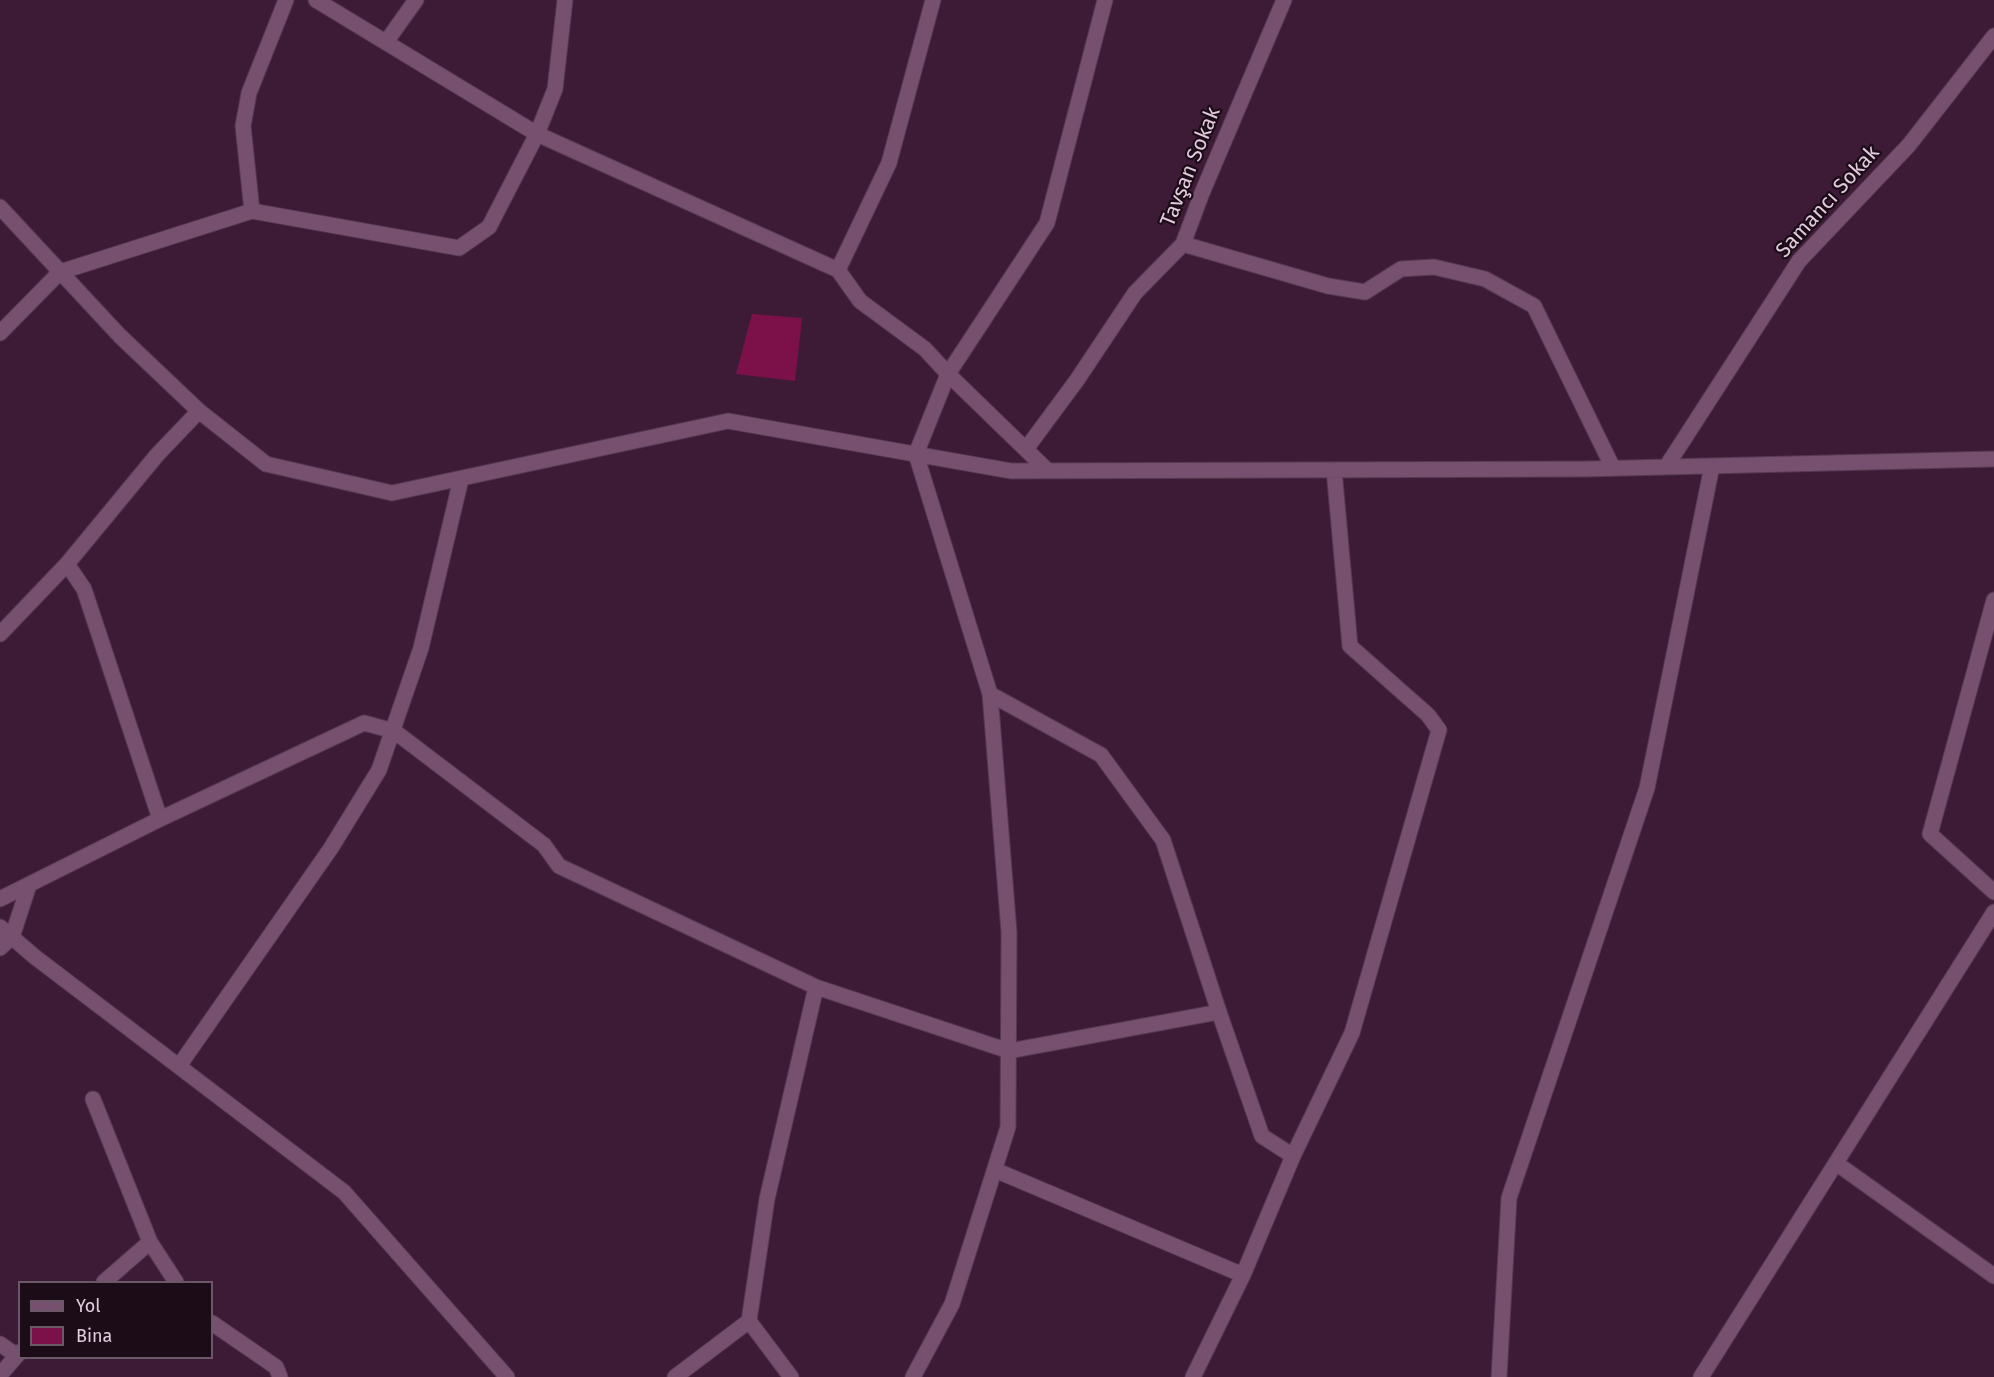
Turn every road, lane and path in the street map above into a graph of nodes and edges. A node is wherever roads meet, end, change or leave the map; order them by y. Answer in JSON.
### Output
{"nodes":[{"id":1,"x":286,"y":0,"type":"edge"},
{"id":2,"x":316,"y":0,"type":"edge"},
{"id":3,"x":416,"y":0,"type":"edge"},
{"id":4,"x":565,"y":0,"type":"edge"},
{"id":5,"x":933,"y":0,"type":"edge"},
{"id":6,"x":1105,"y":0,"type":"edge"},
{"id":7,"x":1284,"y":0,"type":"edge"},
{"id":8,"x":1994,"y":36,"type":"edge"},
{"id":9,"x":386,"y":42,"type":"junction"},
{"id":10,"x":537,"y":134,"type":"junction"},
{"id":11,"x":0,"y":207,"type":"edge"},
{"id":12,"x":252,"y":211,"type":"junction"},
{"id":13,"x":1183,"y":244,"type":"junction"},
{"id":14,"x":838,"y":270,"type":"junction"},
{"id":15,"x":60,"y":272,"type":"junction"},
{"id":16,"x":0,"y":333,"type":"edge"},
{"id":17,"x":948,"y":374,"type":"junction"},
{"id":18,"x":199,"y":411,"type":"junction"},
{"id":19,"x":1026,"y":449,"type":"junction"},
{"id":20,"x":916,"y":454,"type":"junction"},
{"id":21,"x":1994,"y":459,"type":"edge"},
{"id":22,"x":1712,"y":466,"type":"junction"},
{"id":23,"x":1666,"y":467,"type":"junction"},
{"id":24,"x":1613,"y":468,"type":"junction"},
{"id":25,"x":1334,"y":470,"type":"junction"},
{"id":26,"x":1048,"y":471,"type":"junction"},
{"id":27,"x":461,"y":479,"type":"junction"},
{"id":28,"x":68,"y":564,"type":"junction"},
{"id":29,"x":1994,"y":600,"type":"edge"},
{"id":30,"x":0,"y":634,"type":"edge"},
{"id":31,"x":990,"y":694,"type":"junction"},
{"id":32,"x":394,"y":731,"type":"junction"},
{"id":33,"x":160,"y":819,"type":"junction"},
{"id":34,"x":29,"y":885,"type":"junction"},
{"id":35,"x":1994,"y":892,"type":"edge"},
{"id":36,"x":0,"y":899,"type":"edge"},
{"id":37,"x":1994,"y":912,"type":"edge"},
{"id":38,"x":6,"y":932,"type":"edge"},
{"id":39,"x":0,"y":948,"type":"edge"},
{"id":40,"x":816,"y":987,"type":"junction"},
{"id":41,"x":1219,"y":1012,"type":"junction"},
{"id":42,"x":1009,"y":1051,"type":"junction"},
{"id":43,"x":178,"y":1066,"type":"junction"},
{"id":44,"x":93,"y":1099,"type":"dead end"},
{"id":45,"x":1293,"y":1156,"type":"junction"},
{"id":46,"x":1836,"y":1163,"type":"junction"},
{"id":47,"x":995,"y":1170,"type":"junction"},
{"id":48,"x":150,"y":1242,"type":"junction"},
{"id":49,"x":1243,"y":1275,"type":"junction"},
{"id":50,"x":1994,"y":1276,"type":"edge"},
{"id":51,"x":105,"y":1281,"type":"edge"},
{"id":52,"x":175,"y":1281,"type":"edge"},
{"id":53,"x":749,"y":1321,"type":"junction"},
{"id":54,"x":213,"y":1324,"type":"edge"},
{"id":55,"x":0,"y":1344,"type":"edge"},
{"id":56,"x":18,"y":1353,"type":"edge"},
{"id":57,"x":0,"y":1375,"type":"edge"},
{"id":58,"x":280,"y":1377,"type":"edge"},
{"id":59,"x":507,"y":1377,"type":"edge"},
{"id":60,"x":675,"y":1377,"type":"edge"},
{"id":61,"x":790,"y":1377,"type":"edge"},
{"id":62,"x":913,"y":1377,"type":"edge"},
{"id":63,"x":1193,"y":1377,"type":"edge"},
{"id":64,"x":1499,"y":1377,"type":"edge"},
{"id":65,"x":1701,"y":1377,"type":"edge"}],
"edges":[{"from":1,"to":12,"type":"street"},
{"from":2,"to":9,"type":"street"},
{"from":3,"to":9,"type":"street"},
{"from":4,"to":10,"type":"street"},
{"from":5,"to":14,"type":"street"},
{"from":6,"to":17,"type":"street"},
{"from":7,"to":13,"type":"street","name":"Tavşan Sokak"},
{"from":8,"to":23,"type":"street","name":"Samancı Sokak"},
{"from":9,"to":10,"type":"street"},
{"from":10,"to":12,"type":"street"},
{"from":10,"to":14,"type":"street"},
{"from":11,"to":15,"type":"street"},
{"from":12,"to":15,"type":"street"},
{"from":13,"to":19,"type":"street","name":"Tavşan Sokak"},
{"from":13,"to":24,"type":"street"},
{"from":14,"to":17,"type":"street"},
{"from":15,"to":16,"type":"street"},
{"from":15,"to":18,"type":"street"},
{"from":17,"to":19,"type":"street"},
{"from":17,"to":20,"type":"street"},
{"from":18,"to":27,"type":"street"},
{"from":18,"to":28,"type":"street"},
{"from":19,"to":26,"type":"street"},
{"from":20,"to":26,"type":"street"},
{"from":20,"to":27,"type":"street"},
{"from":20,"to":31,"type":"street"},
{"from":21,"to":22,"type":"street"},
{"from":22,"to":23,"type":"street"},
{"from":22,"to":64,"type":"street"},
{"from":23,"to":24,"type":"street"},
{"from":24,"to":25,"type":"street"},
{"from":25,"to":26,"type":"street"},
{"from":25,"to":45,"type":"street"},
{"from":27,"to":32,"type":"street"},
{"from":28,"to":30,"type":"street"},
{"from":28,"to":33,"type":"street"},
{"from":29,"to":35,"type":"street"},
{"from":31,"to":41,"type":"street"},
{"from":31,"to":42,"type":"street"},
{"from":32,"to":33,"type":"street"},
{"from":32,"to":40,"type":"street"},
{"from":32,"to":43,"type":"street"},
{"from":33,"to":34,"type":"street"},
{"from":34,"to":36,"type":"street"},
{"from":34,"to":38,"type":"street"},
{"from":37,"to":46,"type":"street"},
{"from":38,"to":39,"type":"street"},
{"from":38,"to":43,"type":"street"},
{"from":40,"to":42,"type":"street"},
{"from":40,"to":53,"type":"street"},
{"from":41,"to":42,"type":"street"},
{"from":41,"to":45,"type":"street"},
{"from":42,"to":47,"type":"street"},
{"from":43,"to":59,"type":"street"},
{"from":44,"to":48,"type":"street"},
{"from":45,"to":49,"type":"street"},
{"from":46,"to":50,"type":"street"},
{"from":46,"to":65,"type":"street"},
{"from":47,"to":49,"type":"street"},
{"from":47,"to":62,"type":"street"},
{"from":48,"to":51,"type":"street"},
{"from":48,"to":52,"type":"street"},
{"from":49,"to":63,"type":"street"},
{"from":53,"to":60,"type":"street"},
{"from":53,"to":61,"type":"street"},
{"from":54,"to":58,"type":"street"},
{"from":55,"to":56,"type":"street"},
{"from":56,"to":57,"type":"street"}]}
